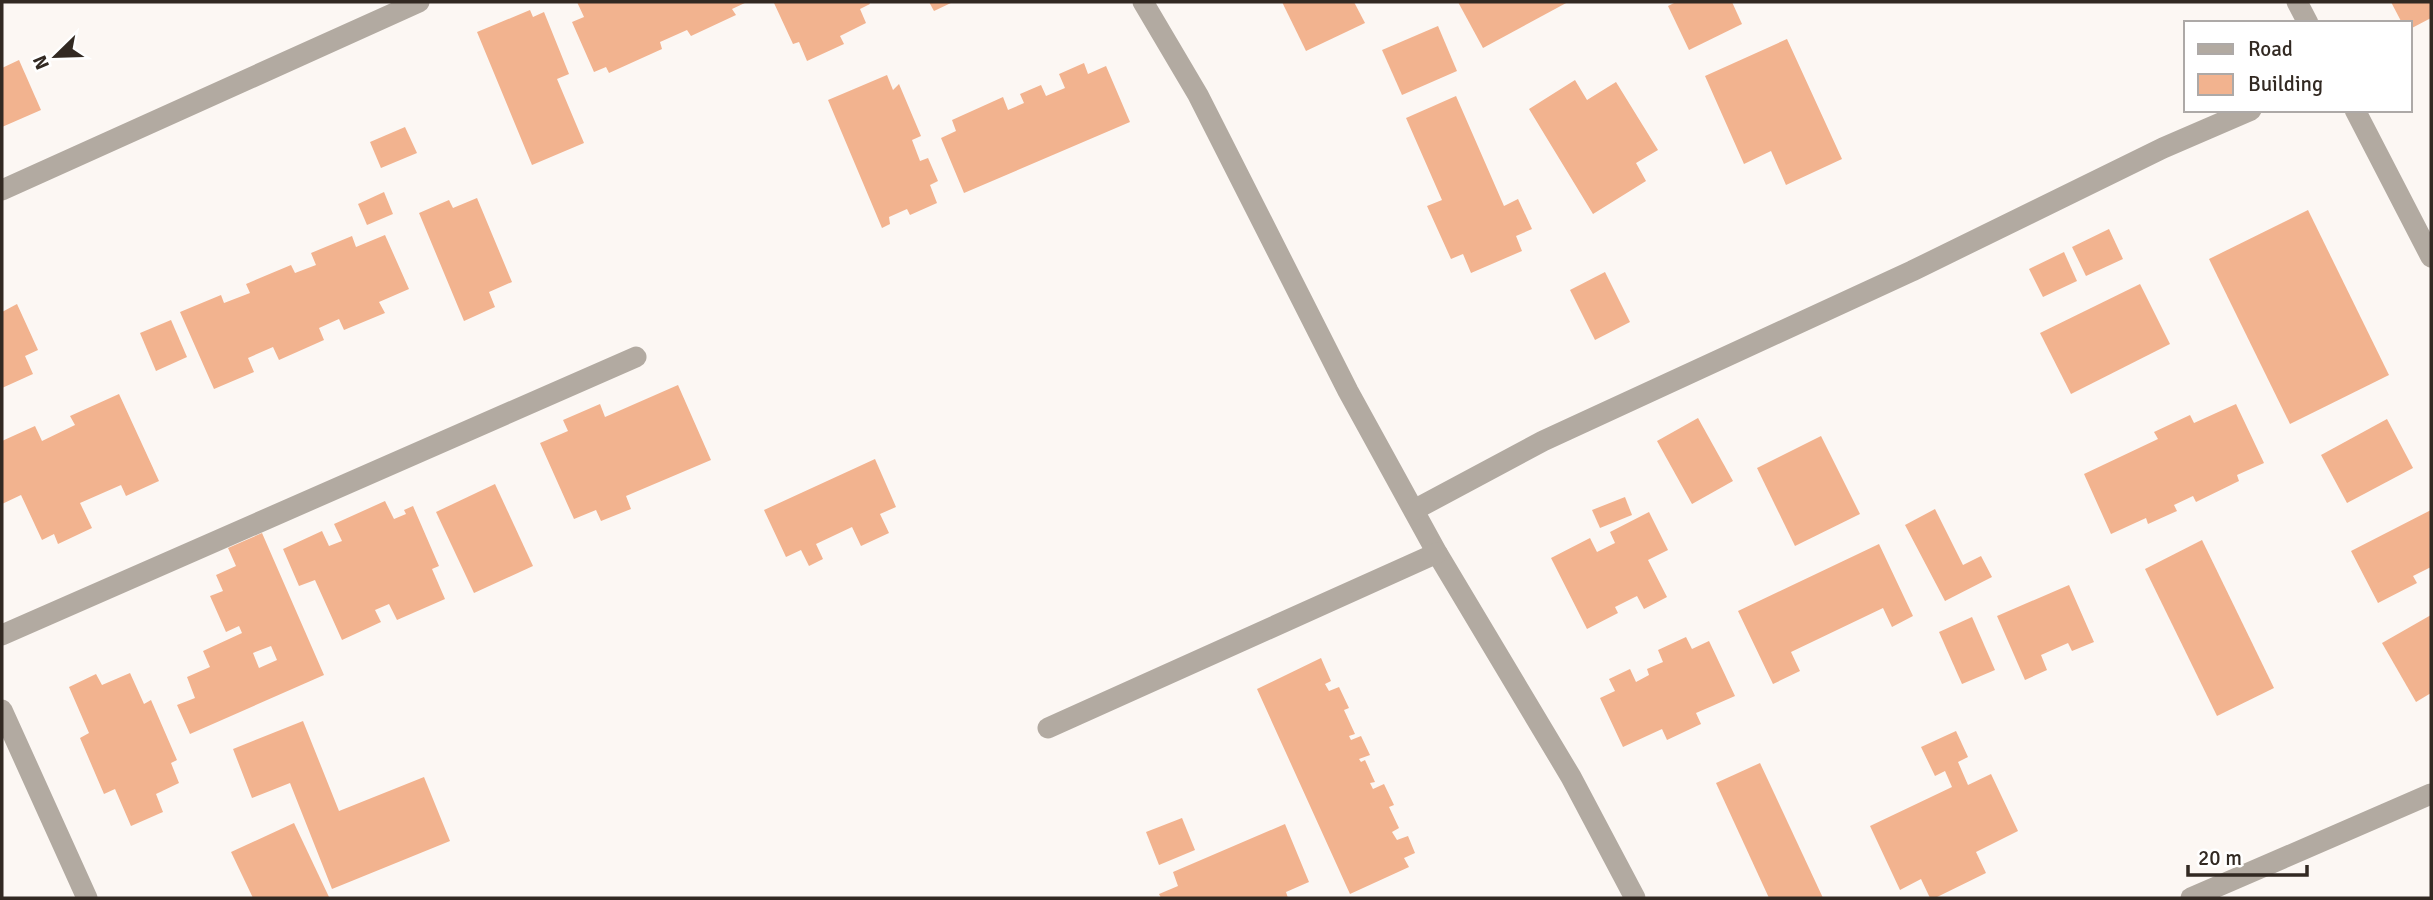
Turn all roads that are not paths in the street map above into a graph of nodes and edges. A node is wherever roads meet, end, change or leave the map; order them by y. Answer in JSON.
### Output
{"nodes":[{"id":1,"x":419,"y":2,"type":"edge"},
{"id":2,"x":1143,"y":2,"type":"edge"},
{"id":3,"x":2297,"y":2,"type":"edge"},
{"id":4,"x":2307,"y":21,"type":"edge"},
{"id":5,"x":2246,"y":112,"type":"edge"},
{"id":6,"x":2356,"y":112,"type":"edge"},
{"id":7,"x":2,"y":190,"type":"edge"},
{"id":8,"x":2431,"y":257,"type":"edge"},
{"id":9,"x":636,"y":358,"type":"dead end"},
{"id":10,"x":1414,"y":510,"type":"junction"},
{"id":11,"x":1437,"y":553,"type":"junction"},
{"id":12,"x":2,"y":635,"type":"edge"},
{"id":13,"x":2,"y":710,"type":"edge"},
{"id":14,"x":1048,"y":728,"type":"dead end"},
{"id":15,"x":2431,"y":794,"type":"edge"},
{"id":16,"x":88,"y":898,"type":"edge"},
{"id":17,"x":1635,"y":898,"type":"edge"},
{"id":18,"x":2191,"y":898,"type":"edge"}],
"edges":[{"from":1,"to":7,"type":"street"},
{"from":2,"to":10,"type":"street"},
{"from":3,"to":4,"type":"street"},
{"from":5,"to":10,"type":"street"},
{"from":6,"to":8,"type":"street"},
{"from":9,"to":12,"type":"street"},
{"from":10,"to":11,"type":"street"},
{"from":11,"to":14,"type":"street"},
{"from":11,"to":17,"type":"street"},
{"from":13,"to":16,"type":"street"},
{"from":15,"to":18,"type":"street"}]}
